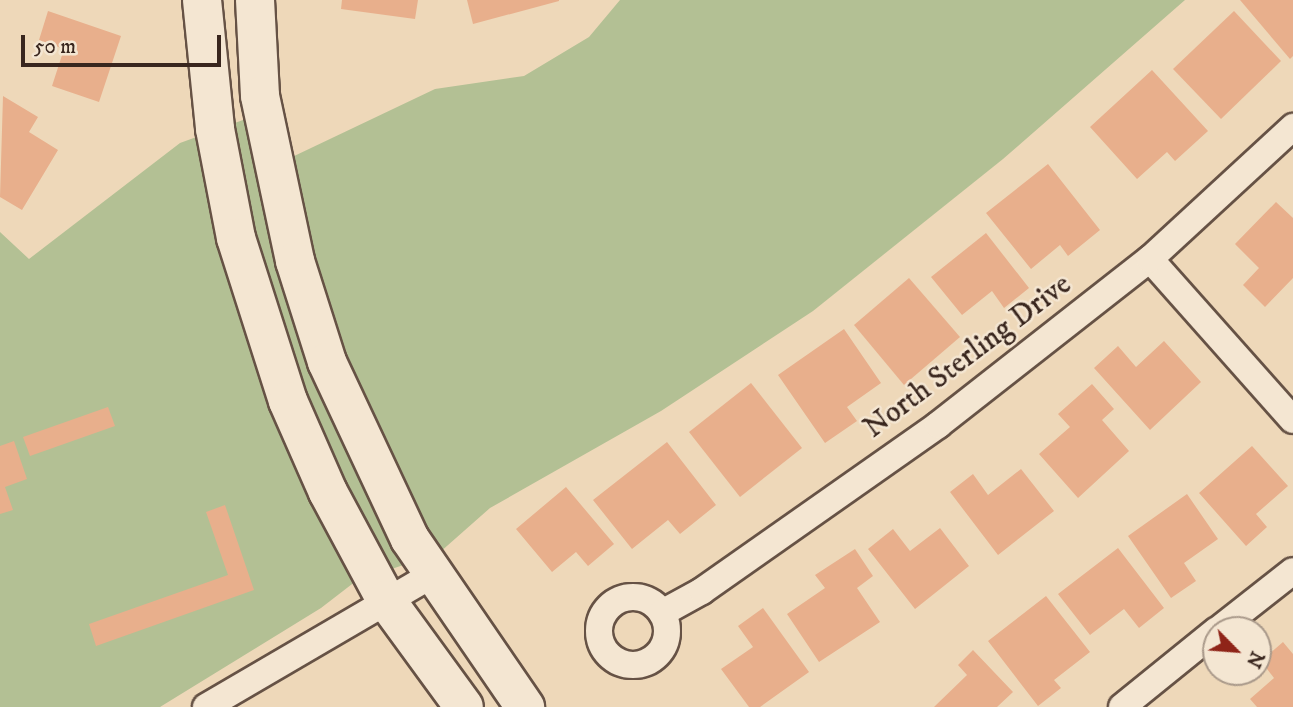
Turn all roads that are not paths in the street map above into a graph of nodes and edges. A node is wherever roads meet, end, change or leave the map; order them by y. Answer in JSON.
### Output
{"nodes":[{"id":1,"x":202,"y":0,"type":"edge"},
{"id":2,"x":255,"y":0,"type":"edge"},
{"id":3,"x":1293,"y":127,"type":"edge"},
{"id":4,"x":1150,"y":259,"type":"junction"},
{"id":5,"x":1293,"y":420,"type":"edge"},
{"id":6,"x":1293,"y":571,"type":"edge"},
{"id":7,"x":432,"y":575,"type":"junction"},
{"id":8,"x":386,"y":600,"type":"junction"},
{"id":9,"x":662,"y":613,"type":"dead end"},
{"id":10,"x":1236,"y":616,"type":"edge"},
{"id":11,"x":1202,"y":643,"type":"edge"},
{"id":12,"x":206,"y":707,"type":"edge"},
{"id":13,"x":464,"y":707,"type":"edge"},
{"id":14,"x":526,"y":707,"type":"edge"},
{"id":15,"x":1122,"y":707,"type":"edge"}],
"edges":[{"from":1,"to":8,"type":"street"},
{"from":2,"to":7,"type":"street"},
{"from":3,"to":4,"type":"street","name":"North Sterling Drive"},
{"from":4,"to":5,"type":"street"},
{"from":4,"to":9,"type":"street","name":"North Sterling Drive"},
{"from":6,"to":10,"type":"street"},
{"from":7,"to":8,"type":"street"},
{"from":7,"to":14,"type":"street"},
{"from":8,"to":12,"type":"street"},
{"from":8,"to":13,"type":"street"},
{"from":11,"to":15,"type":"street"}]}
